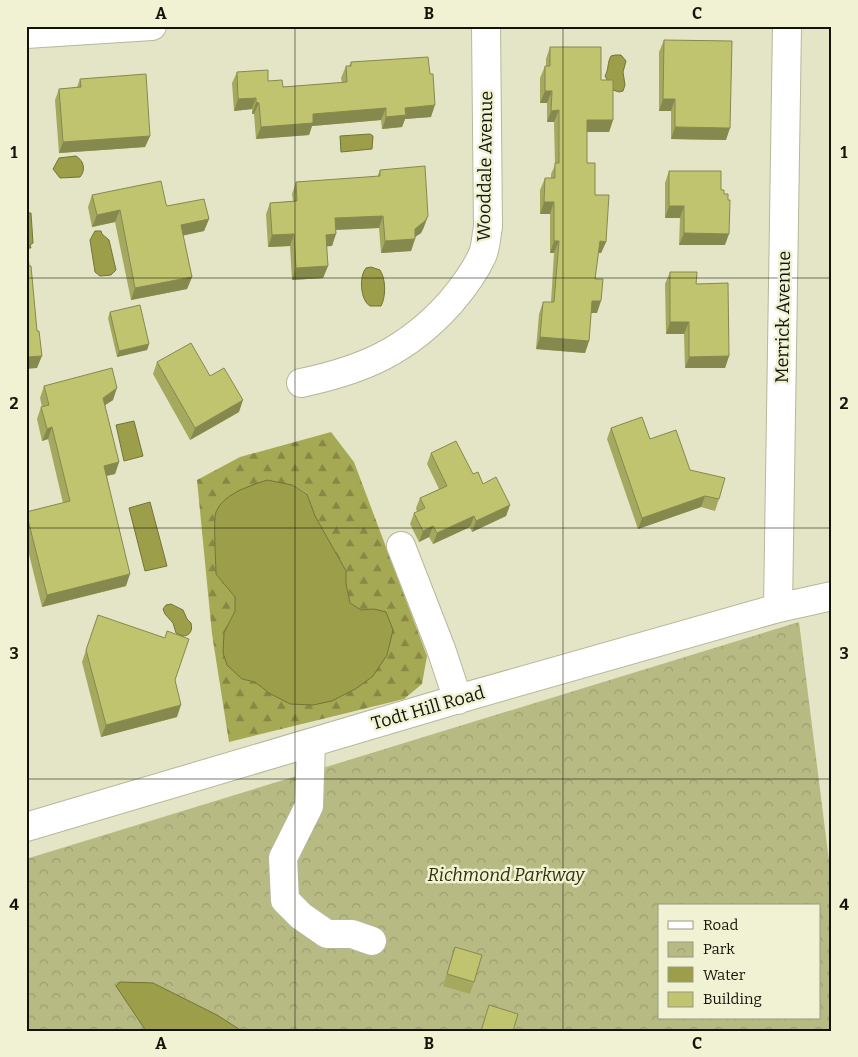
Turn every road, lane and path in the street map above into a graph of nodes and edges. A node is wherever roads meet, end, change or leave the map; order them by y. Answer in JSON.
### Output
{"nodes":[{"id":1,"x":152,"y":26,"type":"edge"},
{"id":2,"x":486,"y":26,"type":"edge"},
{"id":3,"x":787,"y":26,"type":"edge"},
{"id":4,"x":26,"y":34,"type":"edge"},
{"id":5,"x":302,"y":382,"type":"dead end"},
{"id":6,"x":401,"y":546,"type":"dead end"},
{"id":7,"x":832,"y":596,"type":"edge"},
{"id":8,"x":778,"y":608,"type":"junction"},
{"id":9,"x":458,"y":700,"type":"junction"},
{"id":10,"x":312,"y":743,"type":"junction"},
{"id":11,"x":26,"y":827,"type":"edge"},
{"id":12,"x":372,"y":941,"type":"dead end"}],
"edges":[{"from":1,"to":4,"type":"street"},
{"from":2,"to":5,"type":"street","name":"Wooddale Avenue"},
{"from":3,"to":8,"type":"street","name":"Merrick Avenue"},
{"from":6,"to":9,"type":"street"},
{"from":7,"to":8,"type":"street","name":"Todt Hill Road"},
{"from":8,"to":9,"type":"street","name":"Todt Hill Road"},
{"from":9,"to":10,"type":"street","name":"Todt Hill Road"},
{"from":10,"to":11,"type":"street","name":"Todt Hill Road"},
{"from":10,"to":12,"type":"street"}]}
